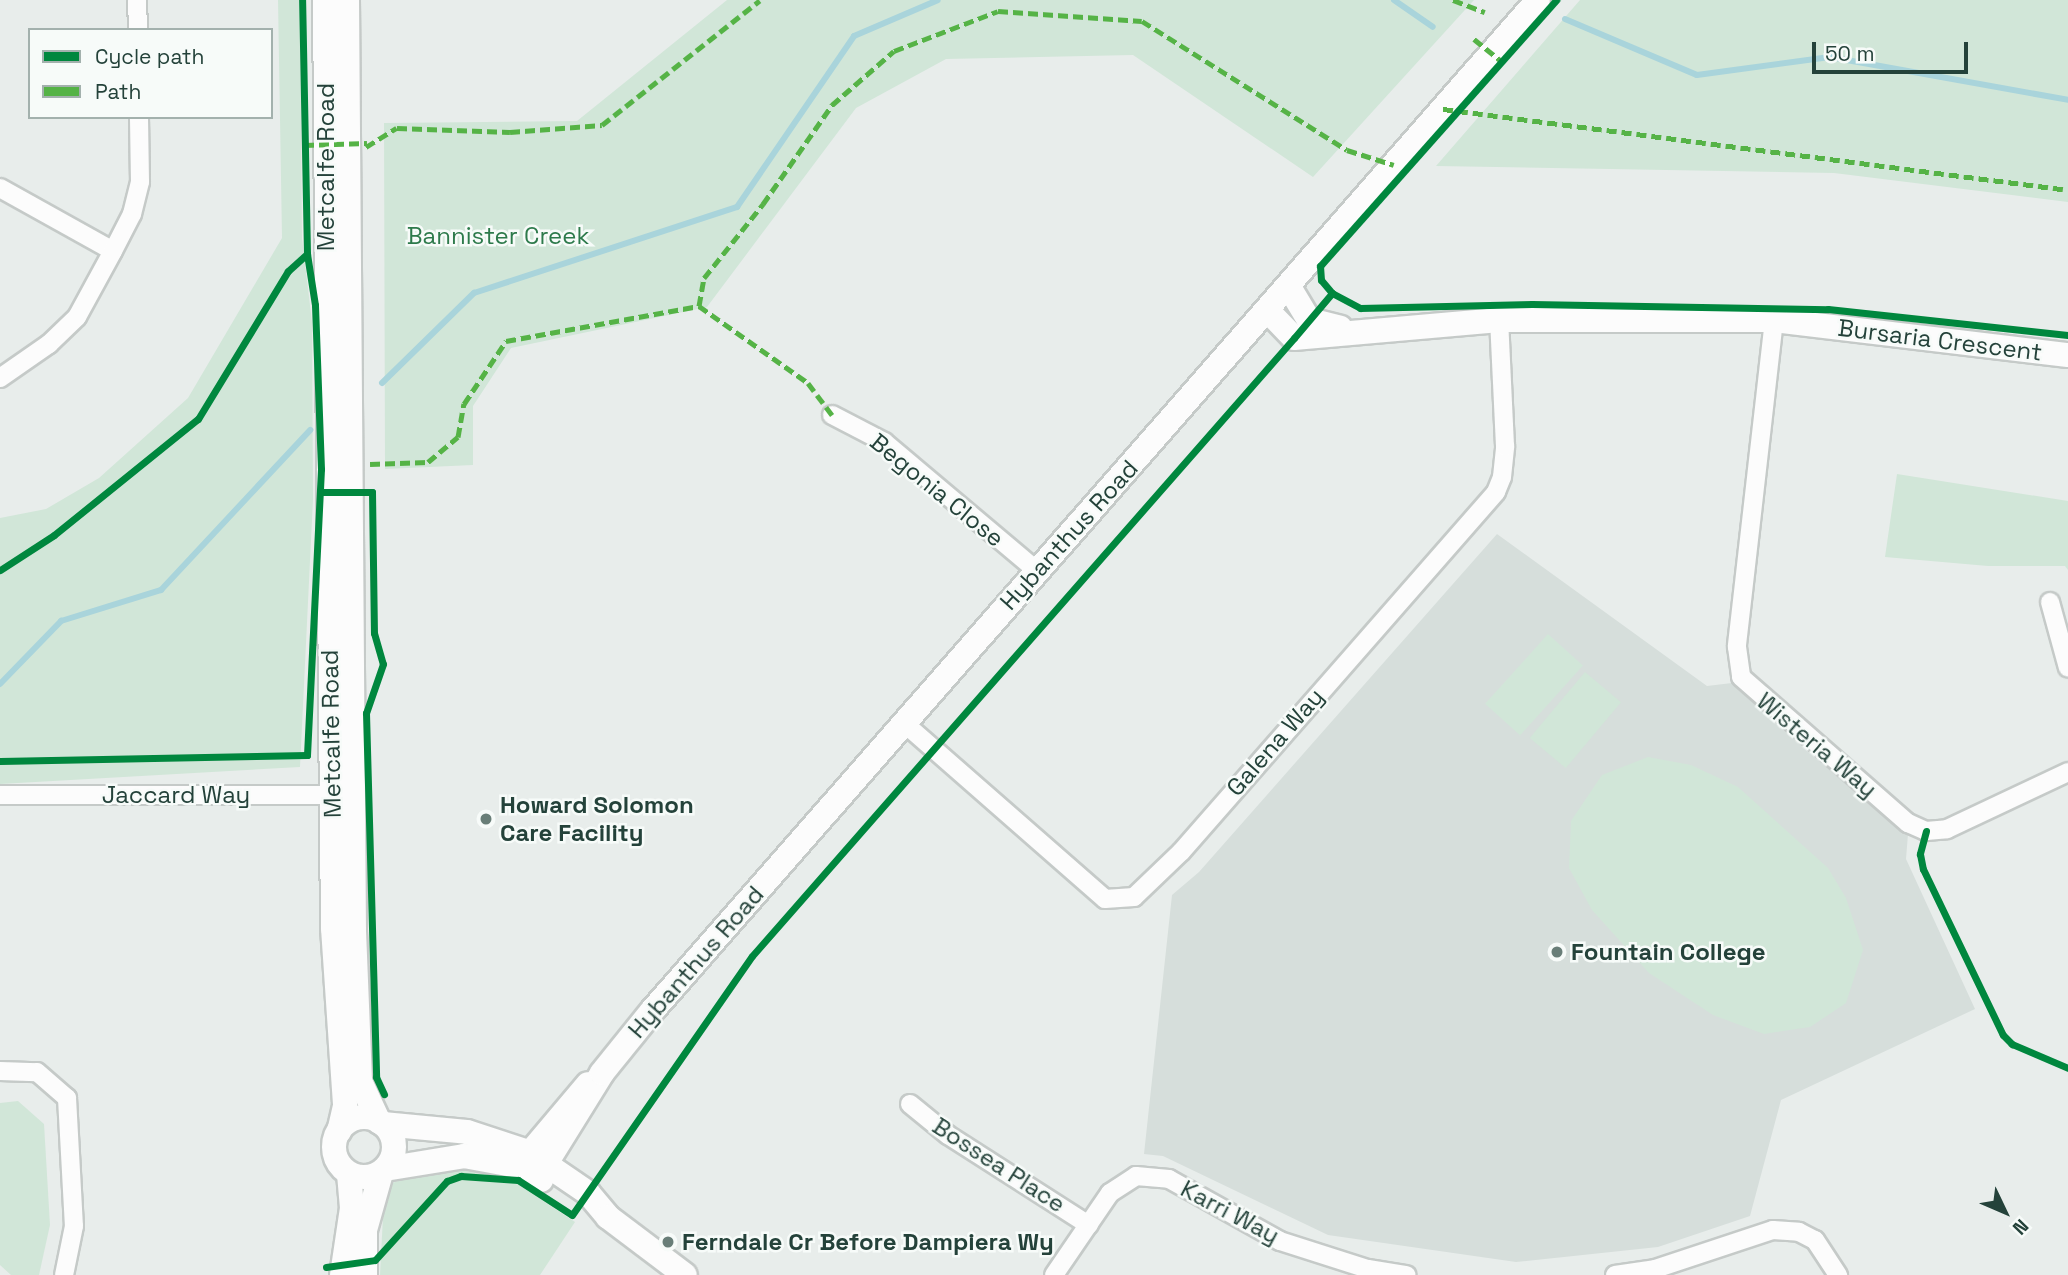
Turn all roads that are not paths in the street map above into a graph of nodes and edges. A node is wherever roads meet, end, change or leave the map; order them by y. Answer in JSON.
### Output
{"nodes":[{"id":1,"x":137,"y":0,"type":"edge"},
{"id":2,"x":325,"y":0,"type":"edge"},
{"id":3,"x":347,"y":0,"type":"edge"},
{"id":4,"x":1538,"y":0,"type":"edge"},
{"id":5,"x":138,"y":28,"type":"edge"},
{"id":6,"x":139,"y":119,"type":"edge"},
{"id":7,"x":0,"y":188,"type":"edge"},
{"id":8,"x":113,"y":251,"type":"junction"},
{"id":9,"x":1289,"y":287,"type":"junction"},
{"id":10,"x":1268,"y":311,"type":"junction"},
{"id":11,"x":1499,"y":320,"type":"junction"},
{"id":12,"x":1774,"y":320,"type":"junction"},
{"id":13,"x":1351,"y":331,"type":"junction"},
{"id":14,"x":2068,"y":355,"type":"edge"},
{"id":15,"x":0,"y":378,"type":"edge"},
{"id":16,"x":832,"y":415,"type":"dead end"},
{"id":17,"x":1037,"y":571,"type":"junction"},
{"id":18,"x":2050,"y":602,"type":"dead end"},
{"id":19,"x":2068,"y":668,"type":"edge"},
{"id":20,"x":904,"y":723,"type":"junction"},
{"id":21,"x":2068,"y":772,"type":"edge"},
{"id":22,"x":0,"y":795,"type":"edge"},
{"id":23,"x":342,"y":795,"type":"junction"},
{"id":24,"x":0,"y":1071,"type":"edge"},
{"id":25,"x":909,"y":1104,"type":"dead end"},
{"id":26,"x":381,"y":1123,"type":"junction"},
{"id":27,"x":339,"y":1131,"type":"junction"},
{"id":28,"x":532,"y":1165,"type":"junction"},
{"id":29,"x":383,"y":1171,"type":"junction"},
{"id":30,"x":349,"y":1174,"type":"junction"},
{"id":31,"x":1089,"y":1225,"type":"junction"},
{"id":32,"x":64,"y":1275,"type":"edge"},
{"id":33,"x":342,"y":1275,"type":"edge"},
{"id":34,"x":365,"y":1275,"type":"edge"},
{"id":35,"x":685,"y":1275,"type":"edge"},
{"id":36,"x":1054,"y":1275,"type":"edge"},
{"id":37,"x":1407,"y":1275,"type":"edge"},
{"id":38,"x":1615,"y":1275,"type":"edge"},
{"id":39,"x":1839,"y":1275,"type":"edge"}],
"edges":[{"from":1,"to":5,"type":"street"},
{"from":2,"to":23,"type":"street","name":"Metcalfe Road"},
{"from":3,"to":23,"type":"street","name":"Metcalfe Road"},
{"from":4,"to":9,"type":"street","name":"Hybanthus Road"},
{"from":6,"to":8,"type":"street"},
{"from":7,"to":8,"type":"street"},
{"from":8,"to":15,"type":"street"},
{"from":9,"to":10,"type":"street","name":"Hybanthus Road"},
{"from":9,"to":13,"type":"street","name":"Bursaria Crescent"},
{"from":10,"to":13,"type":"street","name":"Bursaria Crescent"},
{"from":10,"to":17,"type":"street","name":"Hybanthus Road"},
{"from":11,"to":12,"type":"street","name":"Bursaria Crescent"},
{"from":11,"to":13,"type":"street","name":"Bursaria Crescent"},
{"from":11,"to":20,"type":"street","name":"Galena Way"},
{"from":12,"to":14,"type":"street","name":"Bursaria Crescent"},
{"from":12,"to":21,"type":"street","name":"Wisteria Way"},
{"from":16,"to":17,"type":"street","name":"Begonia Close"},
{"from":17,"to":20,"type":"street","name":"Hybanthus Road"},
{"from":18,"to":19,"type":"street"},
{"from":20,"to":28,"type":"street","name":"Hybanthus Road"},
{"from":22,"to":23,"type":"street","name":"Jaccard Way"},
{"from":23,"to":26,"type":"street","name":"Metcalfe Road"},
{"from":23,"to":27,"type":"street","name":"Metcalfe Road"},
{"from":24,"to":32,"type":"street"},
{"from":25,"to":31,"type":"street","name":"Bossea Place"},
{"from":26,"to":27,"type":"street"},
{"from":26,"to":28,"type":"street"},
{"from":26,"to":29,"type":"street","name":"Metcalfe Road"},
{"from":27,"to":30,"type":"street","name":"Metcalfe Road"},
{"from":28,"to":29,"type":"street"},
{"from":28,"to":35,"type":"street"},
{"from":29,"to":30,"type":"street"},
{"from":29,"to":34,"type":"street","name":"Metcalfe Road"},
{"from":30,"to":33,"type":"street","name":"Metcalfe Road"},
{"from":31,"to":36,"type":"street","name":"Karri Way"},
{"from":31,"to":37,"type":"street","name":"Karri Way"},
{"from":38,"to":39,"type":"street"}]}
